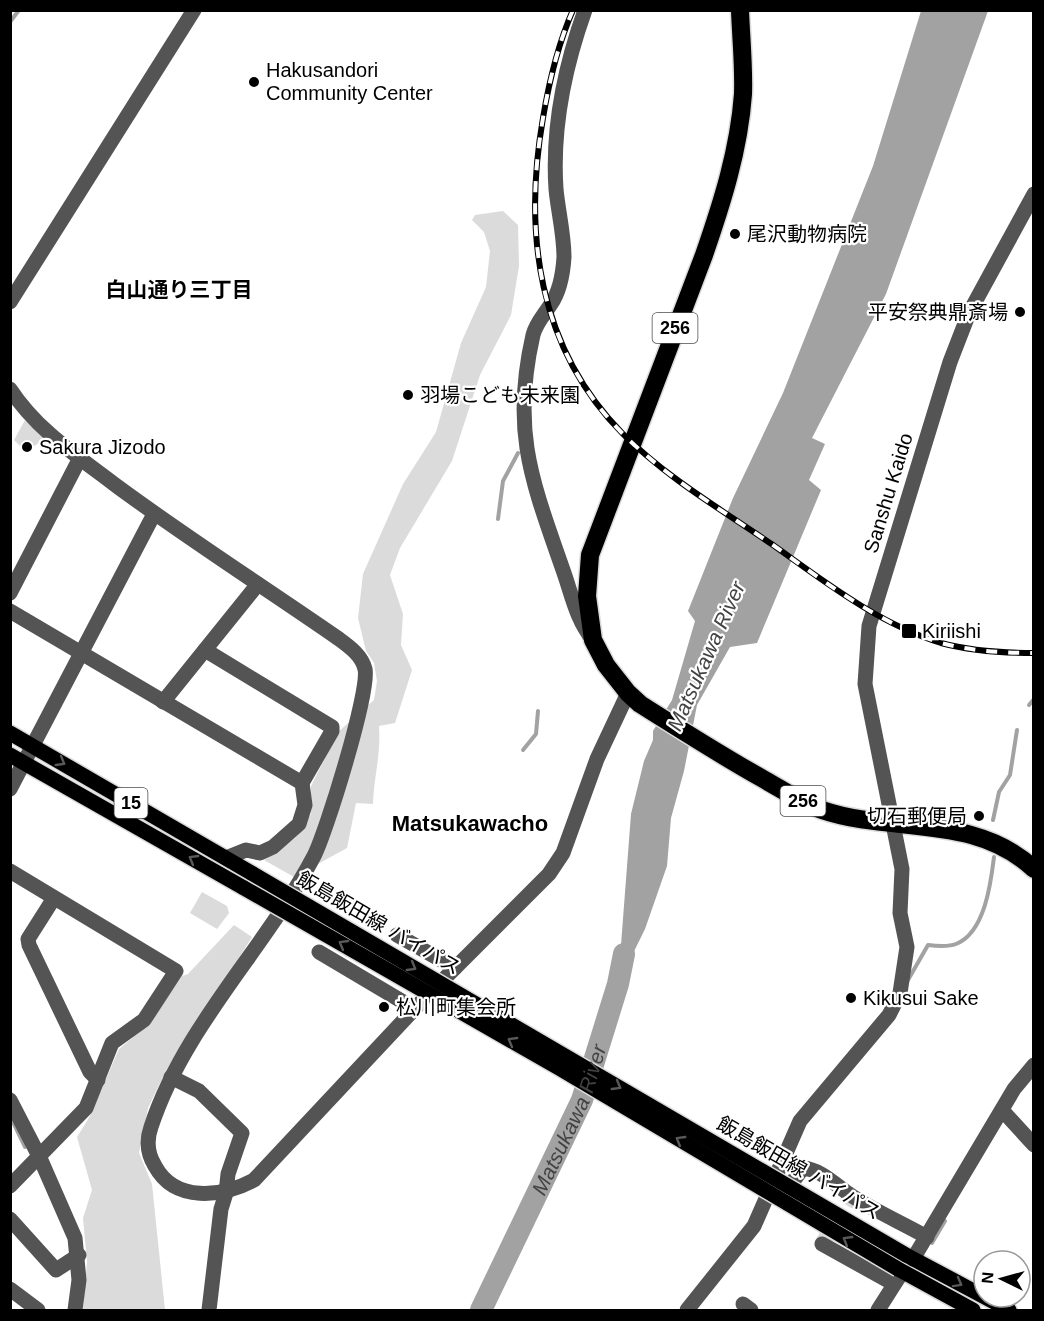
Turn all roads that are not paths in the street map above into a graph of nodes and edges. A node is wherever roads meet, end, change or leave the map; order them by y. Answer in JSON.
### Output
{"nodes":[{"id":1,"x":194,"y":10,"type":"edge"},
{"id":2,"x":585,"y":10,"type":"edge"},
{"id":3,"x":740,"y":10,"type":"edge"},
{"id":4,"x":1034,"y":194,"type":"edge"},
{"id":5,"x":10,"y":302,"type":"edge"},
{"id":6,"x":10,"y":389,"type":"edge"},
{"id":7,"x":80,"y":458,"type":"junction"},
{"id":8,"x":154,"y":514,"type":"junction"},
{"id":9,"x":258,"y":584,"type":"junction"},
{"id":10,"x":10,"y":593,"type":"edge"},
{"id":11,"x":10,"y":611,"type":"edge"},
{"id":12,"x":593,"y":640,"type":"junction"},
{"id":13,"x":205,"y":650,"type":"junction"},
{"id":14,"x":81,"y":652,"type":"junction"},
{"id":15,"x":634,"y":699,"type":"junction"},
{"id":16,"x":163,"y":702,"type":"junction"},
{"id":17,"x":10,"y":733,"type":"edge"},
{"id":18,"x":33,"y":746,"type":"junction"},
{"id":19,"x":17,"y":759,"type":"edge"},
{"id":20,"x":302,"y":783,"type":"junction"},
{"id":21,"x":10,"y":789,"type":"edge"},
{"id":22,"x":893,"y":821,"type":"junction"},
{"id":23,"x":226,"y":858,"type":"junction"},
{"id":24,"x":1034,"y":869,"type":"edge"},
{"id":25,"x":10,"y":871,"type":"edge"},
{"id":26,"x":54,"y":898,"type":"junction"},
{"id":27,"x":397,"y":935,"type":"dead end"},
{"id":28,"x":319,"y":952,"type":"dead end"},
{"id":29,"x":455,"y":968,"type":"junction"},
{"id":30,"x":415,"y":1009,"type":"junction"},
{"id":31,"x":1034,"y":1065,"type":"edge"},
{"id":32,"x":171,"y":1077,"type":"junction"},
{"id":33,"x":98,"y":1080,"type":"junction"},
{"id":34,"x":10,"y":1100,"type":"edge"},
{"id":35,"x":1002,"y":1110,"type":"junction"},
{"id":36,"x":1034,"y":1145,"type":"edge"},
{"id":37,"x":40,"y":1158,"type":"junction"},
{"id":38,"x":10,"y":1186,"type":"edge"},
{"id":39,"x":226,"y":1193,"type":"junction"},
{"id":40,"x":763,"y":1209,"type":"junction"},
{"id":41,"x":10,"y":1219,"type":"edge"},
{"id":42,"x":927,"y":1237,"type":"junction"},
{"id":43,"x":822,"y":1244,"type":"dead end"},
{"id":44,"x":79,"y":1255,"type":"junction"},
{"id":45,"x":910,"y":1257,"type":"junction"},
{"id":46,"x":898,"y":1275,"type":"junction"},
{"id":47,"x":10,"y":1288,"type":"edge"},
{"id":48,"x":38,"y":1311,"type":"edge"},
{"id":49,"x":75,"y":1311,"type":"edge"},
{"id":50,"x":209,"y":1311,"type":"edge"},
{"id":51,"x":687,"y":1311,"type":"edge"},
{"id":52,"x":878,"y":1311,"type":"edge"},
{"id":53,"x":973,"y":1311,"type":"edge"},
{"id":54,"x":1009,"y":1311,"type":"edge"}],
"edges":[{"from":1,"to":5,"type":"street"},
{"from":2,"to":12,"type":"street"},
{"from":3,"to":12,"type":"highway","number":"256"},
{"from":4,"to":22,"type":"street","name":"Sanshu Kaido"},
{"from":6,"to":7,"type":"street"},
{"from":7,"to":8,"type":"street"},
{"from":7,"to":10,"type":"street"},
{"from":8,"to":9,"type":"street"},
{"from":8,"to":14,"type":"street"},
{"from":9,"to":13,"type":"street"},
{"from":9,"to":32,"type":"street"},
{"from":11,"to":14,"type":"street"},
{"from":12,"to":15,"type":"highway","number":"256"},
{"from":13,"to":16,"type":"street"},
{"from":13,"to":20,"type":"street"},
{"from":14,"to":16,"type":"street"},
{"from":14,"to":18,"type":"street"},
{"from":15,"to":22,"type":"highway","number":"256"},
{"from":15,"to":29,"type":"street"},
{"from":16,"to":20,"type":"street"},
{"from":17,"to":18,"type":"main road","name":"飯島飯田線 バイパス","number":"15"},
{"from":18,"to":19,"type":"street"},
{"from":18,"to":23,"type":"main road","name":"飯島飯田線 バイパス","number":"15","one_way":true},
{"from":19,"to":21,"type":"street"},
{"from":46,"to":19,"type":"main road","name":"飯島飯田線 バイパス","number":"15","one_way":true,"bridge":true},
{"from":20,"to":23,"type":"street"},
{"from":22,"to":24,"type":"highway","number":"256"},
{"from":22,"to":40,"type":"street","name":"Sanshu Kaido"},
{"from":23,"to":45,"type":"main road","name":"飯島飯田線 バイパス","number":"15","one_way":true,"bridge":true},
{"from":25,"to":26,"type":"street"},
{"from":26,"to":33,"type":"street"},
{"from":26,"to":33,"type":"street"},
{"from":27,"to":29,"type":"street"},
{"from":28,"to":30,"type":"street"},
{"from":29,"to":30,"type":"street"},
{"from":30,"to":39,"type":"street"},
{"from":31,"to":35,"type":"street"},
{"from":32,"to":39,"type":"street"},
{"from":32,"to":39,"type":"street"},
{"from":33,"to":37,"type":"street"},
{"from":34,"to":37,"type":"street"},
{"from":35,"to":36,"type":"street"},
{"from":35,"to":42,"type":"street"},
{"from":37,"to":38,"type":"street"},
{"from":37,"to":44,"type":"street"},
{"from":39,"to":50,"type":"street"},
{"from":40,"to":42,"type":"street"},
{"from":40,"to":51,"type":"street"},
{"from":41,"to":44,"type":"street"},
{"from":42,"to":45,"type":"street"},
{"from":43,"to":46,"type":"street"},
{"from":44,"to":49,"type":"street"},
{"from":45,"to":54,"type":"main road","name":"飯島飯田線 バイパス","number":"15","one_way":true},
{"from":46,"to":52,"type":"street"},
{"from":46,"to":53,"type":"main road","name":"飯島飯田線 バイパス","number":"15"},
{"from":47,"to":48,"type":"street"}]}
